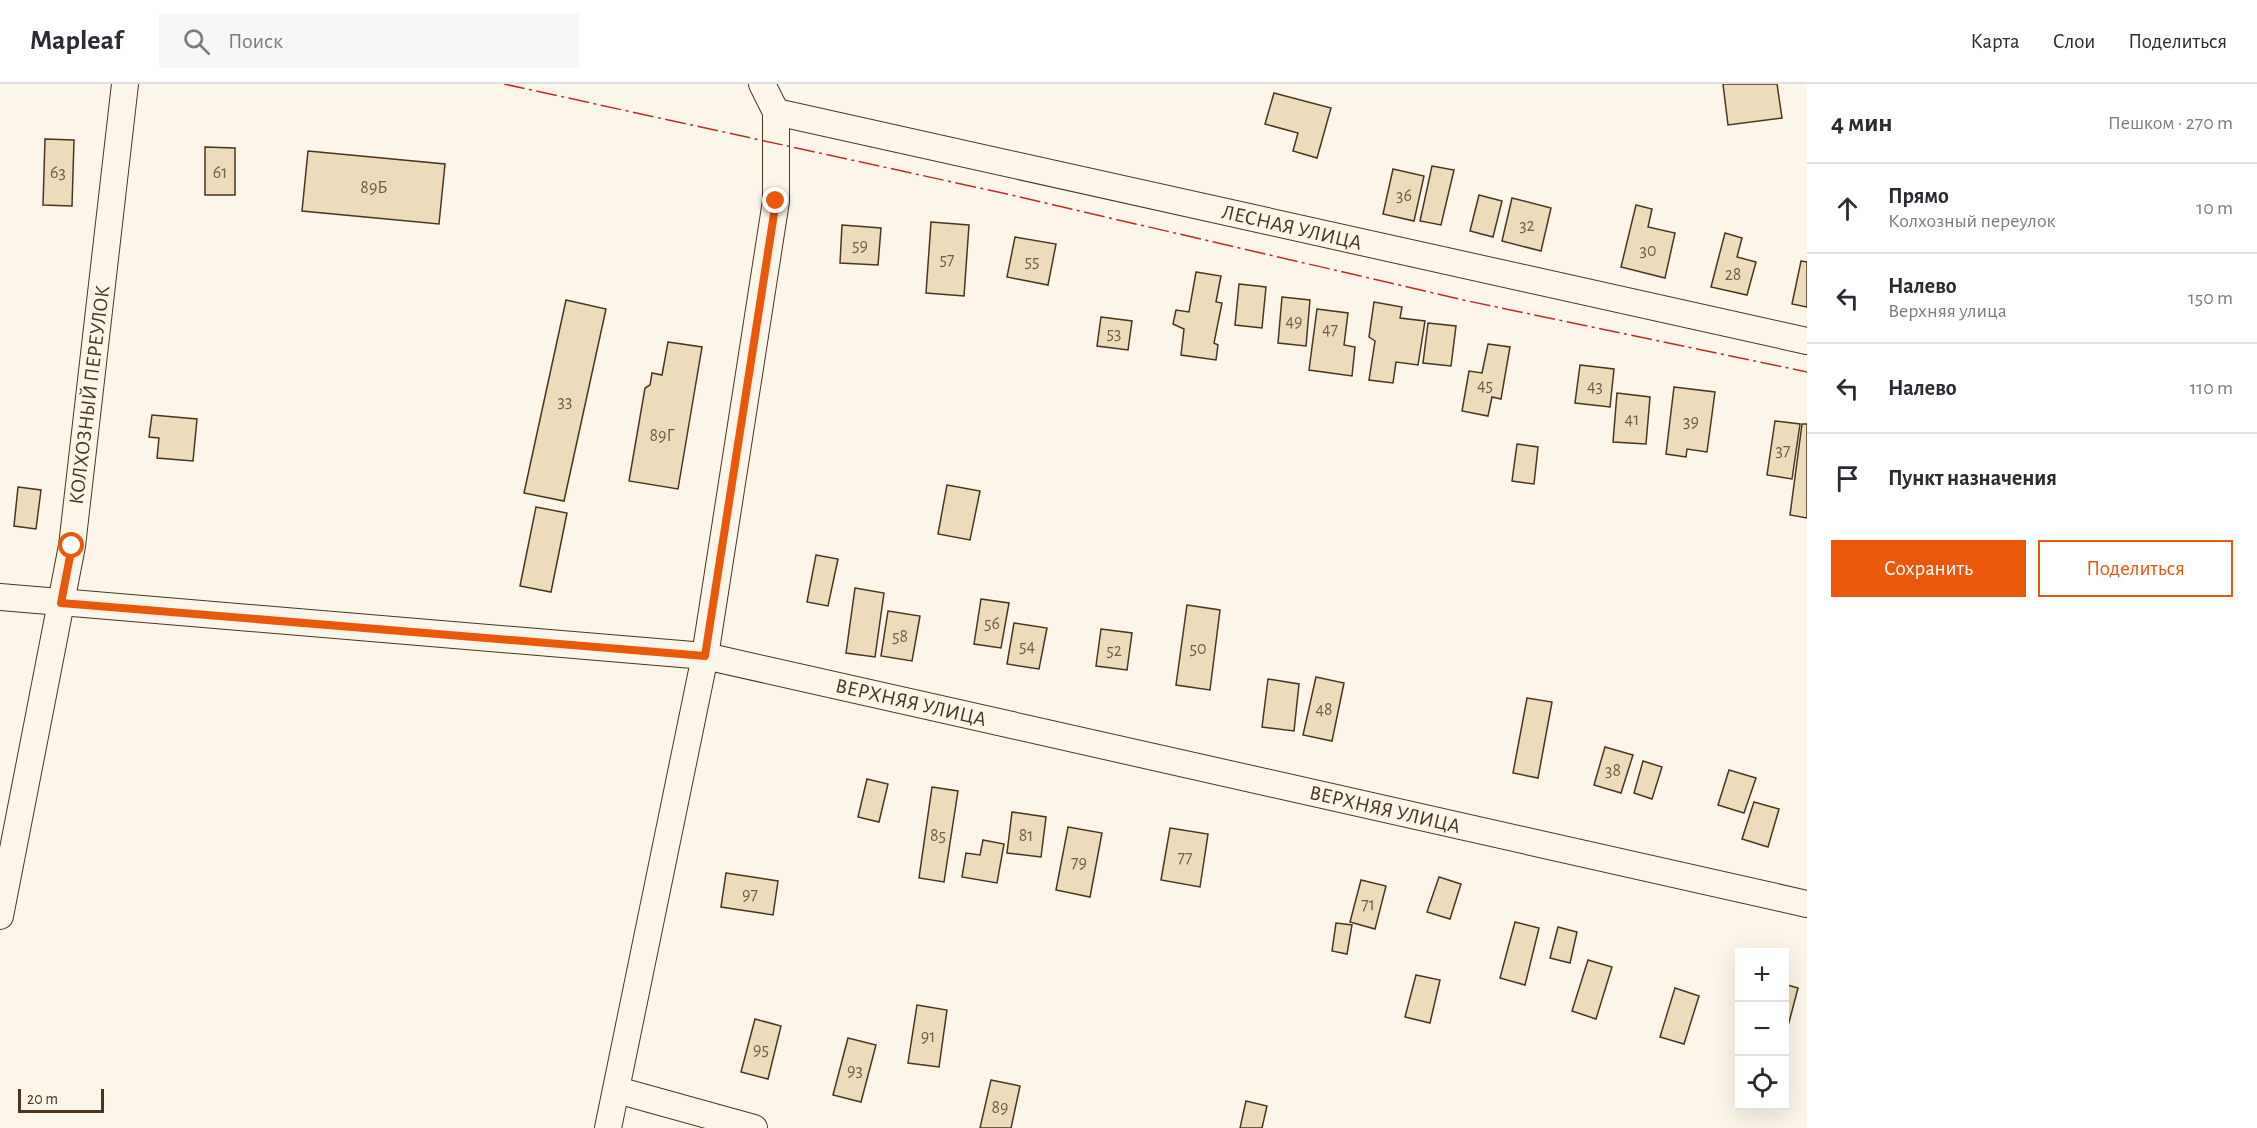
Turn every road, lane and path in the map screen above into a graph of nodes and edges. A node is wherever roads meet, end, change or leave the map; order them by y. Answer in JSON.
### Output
{"nodes":[{"id":1,"x":125,"y":84,"type":"edge"},
{"id":2,"x":762,"y":84,"type":"edge"},
{"id":3,"x":776,"y":112,"type":"junction"},
{"id":4,"x":1807,"y":341,"type":"edge"},
{"id":5,"x":0,"y":597,"type":"edge"},
{"id":6,"x":61,"y":603,"type":"junction"},
{"id":7,"x":705,"y":656,"type":"junction"},
{"id":8,"x":1807,"y":904,"type":"edge"},
{"id":9,"x":0,"y":916,"type":"edge"},
{"id":10,"x":617,"y":1090,"type":"junction"},
{"id":11,"x":608,"y":1128,"type":"edge"},
{"id":12,"x":754,"y":1128,"type":"edge"}],
"edges":[{"from":1,"to":6,"type":"street","name":"КОЛХОЗНЫЙ ПЕРЕУЛОК"},
{"from":2,"to":3,"type":"street"},
{"from":3,"to":4,"type":"street","name":"ЛЕСНАЯ УЛИЦА"},
{"from":3,"to":7,"type":"street"},
{"from":5,"to":6,"type":"street","name":"ВЕРХНЯЯ УЛИЦА"},
{"from":6,"to":7,"type":"street","name":"ВЕРХНЯЯ УЛИЦА"},
{"from":6,"to":9,"type":"street","name":"КОЛХОЗНЫЙ ПЕРЕУЛОК"},
{"from":7,"to":8,"type":"street","name":"ВЕРХНЯЯ УЛИЦА"},
{"from":7,"to":10,"type":"street"},
{"from":10,"to":11,"type":"street"},
{"from":10,"to":12,"type":"street"}]}
